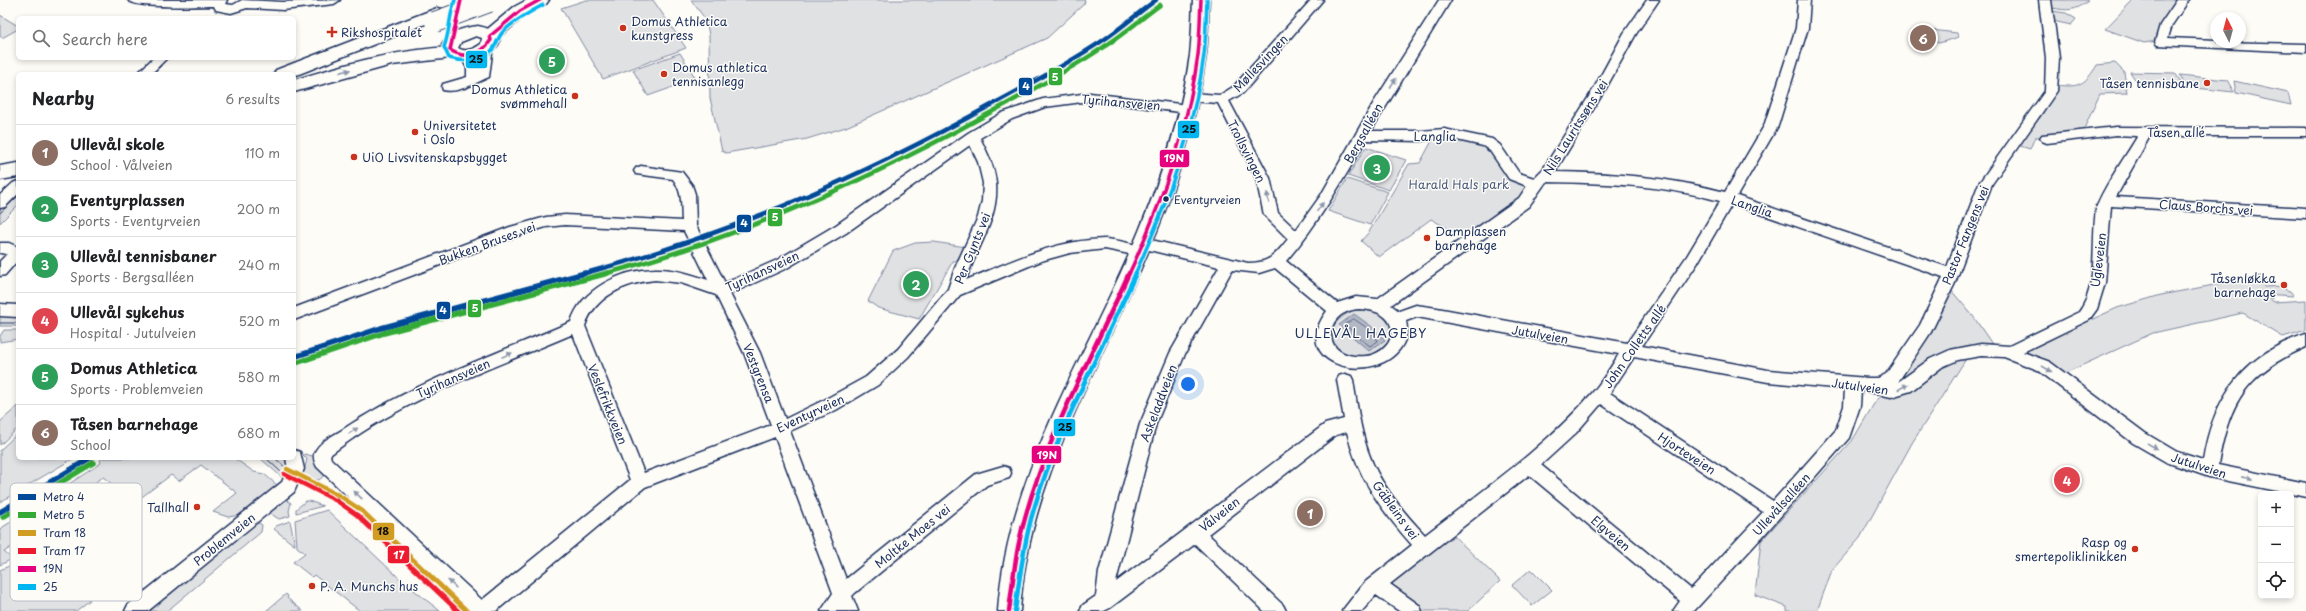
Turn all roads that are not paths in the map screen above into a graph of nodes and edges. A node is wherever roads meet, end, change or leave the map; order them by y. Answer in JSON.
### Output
{"nodes":[{"id":1,"x":134,"y":0,"type":"edge"},
{"id":2,"x":334,"y":0,"type":"edge"},
{"id":3,"x":461,"y":0,"type":"edge"},
{"id":4,"x":481,"y":0,"type":"edge"},
{"id":5,"x":540,"y":0,"type":"edge"},
{"id":6,"x":1201,"y":0,"type":"edge"},
{"id":7,"x":1317,"y":0,"type":"edge"},
{"id":8,"x":1445,"y":0,"type":"edge"},
{"id":9,"x":1653,"y":0,"type":"edge"},
{"id":10,"x":1804,"y":0,"type":"edge"},
{"id":11,"x":2045,"y":0,"type":"edge"},
{"id":12,"x":2182,"y":0,"type":"edge"},
{"id":13,"x":247,"y":2,"type":"edge"},
{"id":14,"x":222,"y":4,"type":"edge"},
{"id":15,"x":215,"y":16,"type":"edge"},
{"id":16,"x":436,"y":17,"type":"junction"},
{"id":17,"x":471,"y":31,"type":"junction"},
{"id":18,"x":489,"y":41,"type":"junction"},
{"id":19,"x":2306,"y":48,"type":"edge"},
{"id":20,"x":458,"y":49,"type":"junction"},
{"id":21,"x":159,"y":60,"type":"edge"},
{"id":22,"x":144,"y":72,"type":"edge"},
{"id":23,"x":288,"y":72,"type":"edge"},
{"id":24,"x":296,"y":77,"type":"edge"},
{"id":25,"x":473,"y":80,"type":"junction"},
{"id":26,"x":296,"y":85,"type":"edge"},
{"id":27,"x":448,"y":87,"type":"dead end"},
{"id":28,"x":1222,"y":99,"type":"junction"},
{"id":29,"x":1189,"y":103,"type":"junction"},
{"id":30,"x":2140,"y":132,"type":"junction"},
{"id":31,"x":2306,"y":132,"type":"edge"},
{"id":32,"x":1362,"y":135,"type":"junction"},
{"id":33,"x":973,"y":136,"type":"junction"},
{"id":34,"x":2047,"y":138,"type":"dead end"},
{"id":35,"x":11,"y":170,"type":"edge"},
{"id":36,"x":641,"y":171,"type":"dead end"},
{"id":37,"x":1540,"y":181,"type":"junction"},
{"id":38,"x":1728,"y":198,"type":"junction"},
{"id":39,"x":2106,"y":201,"type":"junction"},
{"id":40,"x":0,"y":203,"type":"edge"},
{"id":41,"x":2306,"y":213,"type":"edge"},
{"id":42,"x":689,"y":226,"type":"junction"},
{"id":43,"x":1297,"y":239,"type":"junction"},
{"id":44,"x":1141,"y":247,"type":"junction"},
{"id":45,"x":4,"y":253,"type":"edge"},
{"id":46,"x":1229,"y":262,"type":"junction"},
{"id":47,"x":1277,"y":262,"type":"junction"},
{"id":48,"x":0,"y":271,"type":"edge"},
{"id":49,"x":1951,"y":274,"type":"junction"},
{"id":50,"x":722,"y":291,"type":"junction"},
{"id":51,"x":955,"y":291,"type":"junction"},
{"id":52,"x":1380,"y":305,"type":"junction"},
{"id":53,"x":0,"y":310,"type":"edge"},
{"id":54,"x":1336,"y":310,"type":"junction"},
{"id":55,"x":16,"y":311,"type":"edge"},
{"id":56,"x":296,"y":313,"type":"edge"},
{"id":57,"x":1397,"y":318,"type":"junction"},
{"id":58,"x":577,"y":326,"type":"junction"},
{"id":59,"x":2306,"y":340,"type":"edge"},
{"id":60,"x":1632,"y":350,"type":"junction"},
{"id":61,"x":2012,"y":353,"type":"junction"},
{"id":62,"x":1345,"y":380,"type":"dead end"},
{"id":63,"x":1859,"y":384,"type":"junction"},
{"id":64,"x":1600,"y":395,"type":"junction"},
{"id":65,"x":1352,"y":424,"type":"junction"},
{"id":66,"x":781,"y":428,"type":"junction"},
{"id":67,"x":295,"y":460,"type":"edge"},
{"id":68,"x":1529,"y":466,"type":"junction"},
{"id":69,"x":2209,"y":470,"type":"junction"},
{"id":70,"x":1003,"y":473,"type":"dead end"},
{"id":71,"x":639,"y":482,"type":"junction"},
{"id":72,"x":2306,"y":490,"type":"edge"},
{"id":73,"x":1775,"y":511,"type":"junction"},
{"id":74,"x":1195,"y":533,"type":"junction"},
{"id":75,"x":1424,"y":546,"type":"junction"},
{"id":76,"x":1376,"y":584,"type":"junction"},
{"id":77,"x":842,"y":594,"type":"junction"},
{"id":78,"x":1104,"y":602,"type":"junction"},
{"id":79,"x":1687,"y":606,"type":"edge"},
{"id":80,"x":134,"y":611,"type":"edge"},
{"id":81,"x":482,"y":611,"type":"edge"},
{"id":82,"x":830,"y":611,"type":"edge"},
{"id":83,"x":849,"y":611,"type":"edge"},
{"id":84,"x":1009,"y":611,"type":"edge"},
{"id":85,"x":1089,"y":611,"type":"edge"},
{"id":86,"x":1277,"y":611,"type":"edge"},
{"id":87,"x":1350,"y":611,"type":"edge"},
{"id":88,"x":1413,"y":611,"type":"edge"}],
"edges":[{"from":1,"to":14,"type":"street"},
{"from":2,"to":13,"type":"street"},
{"from":3,"to":20,"type":"main road"},
{"from":4,"to":16,"type":"highway","bridge":true},
{"from":4,"to":17,"type":"main road"},
{"from":5,"to":18,"type":"highway"},
{"from":6,"to":29,"type":"main road"},
{"from":7,"to":28,"type":"street","name":"Møllesvingen"},
{"from":32,"to":8,"type":"street","name":"Bergsalléen","one_way":true},
{"from":9,"to":37,"type":"street","name":"Nils Lauritssøns vei"},
{"from":10,"to":38,"type":"street","name":"John Colletts allé"},
{"from":11,"to":49,"type":"street","name":"Pastor Fangens vei"},
{"from":12,"to":19,"type":"street"},
{"from":13,"to":14,"type":"street"},
{"from":14,"to":15,"type":"street"},
{"from":16,"to":23,"type":"highway"},
{"from":16,"to":24,"type":"highway"},
{"from":17,"to":18,"type":"main road"},
{"from":17,"to":20,"type":"main road"},
{"from":18,"to":20,"type":"main road"},
{"from":18,"to":25,"type":"street"},
{"from":20,"to":25,"type":"street"},
{"from":26,"to":20,"type":"highway","one_way":true},
{"from":21,"to":22,"type":"street"},
{"from":25,"to":27,"type":"street"},
{"from":28,"to":29,"type":"street","name":"Møllesvingen"},
{"from":43,"to":28,"type":"street","name":"Trollsvingen","one_way":true},
{"from":29,"to":33,"type":"street","name":"Tyrihansveien"},
{"from":29,"to":44,"type":"main road"},
{"from":30,"to":31,"type":"street","name":"Tåsen allé"},
{"from":30,"to":34,"type":"street","name":"Tåsen allé"},
{"from":30,"to":39,"type":"street","name":"Ugleveien"},
{"from":32,"to":37,"type":"street","name":"Langlia"},
{"from":43,"to":32,"type":"street","name":"Bergsalléen","one_way":true},
{"from":33,"to":50,"type":"street","name":"Tyrihansveien"},
{"from":33,"to":51,"type":"street","name":"Per Gynts vei"},
{"from":35,"to":40,"type":"street"},
{"from":36,"to":42,"type":"street","name":"Vestgrensa"},
{"from":37,"to":38,"type":"street","name":"Langlia"},
{"from":37,"to":52,"type":"street","name":"Nils Lauritssøns vei"},
{"from":38,"to":49,"type":"street","name":"Langlia"},
{"from":38,"to":60,"type":"street","name":"John Colletts allé"},
{"from":39,"to":41,"type":"street","name":"Claus Borchs vei"},
{"from":39,"to":61,"type":"street","name":"Ugleveien"},
{"from":42,"to":50,"type":"street","name":"Vestgrensa"},
{"from":42,"to":56,"type":"street","name":"Bukken Bruses vei"},
{"from":43,"to":47,"type":"street","name":"Bergsalléen"},
{"from":44,"to":46,"type":"street","name":"Eventyrveien"},
{"from":44,"to":51,"type":"street","name":"Eventyrveien"},
{"from":44,"to":84,"type":"main road"},
{"from":45,"to":48,"type":"street"},
{"from":46,"to":47,"type":"street","name":"Eventyrveien"},
{"from":46,"to":78,"type":"street","name":"Askeladdveien"},
{"from":47,"to":54,"type":"street"},
{"from":49,"to":63,"type":"street","name":"Pastor Fangens vei"},
{"from":50,"to":58,"type":"street","name":"Tyrihansveien"},
{"from":50,"to":66,"type":"street","name":"Vestgrensa"},
{"from":51,"to":66,"type":"street","name":"Eventyrveien"},
{"from":52,"to":54,"type":"street"},
{"from":52,"to":57,"type":"street"},
{"from":53,"to":55,"type":"street"},
{"from":54,"to":57,"type":"street"},
{"from":57,"to":60,"type":"street","name":"Jutulveien"},
{"from":58,"to":71,"type":"street","name":"Veslefrikkveien"},
{"from":81,"to":58,"type":"street","name":"Tyrihansveien","one_way":true},
{"from":59,"to":69,"type":"street"},
{"from":60,"to":63,"type":"street","name":"Jutulveien"},
{"from":60,"to":64,"type":"street","name":"John Colletts allé"},
{"from":63,"to":61,"type":"street","name":"Jutulveien","one_way":true},
{"from":61,"to":69,"type":"street","name":"Jutulveien","one_way":true},
{"from":62,"to":65,"type":"street","name":"Gäbleins vei"},
{"from":63,"to":73,"type":"street","name":"Ullevålsalléen"},
{"from":64,"to":68,"type":"street","name":"John Colletts allé"},
{"from":64,"to":73,"type":"street","name":"Hjorteveien"},
{"from":65,"to":74,"type":"street","name":"Vålveien"},
{"from":65,"to":75,"type":"street","name":"Gäbleins vei"},
{"from":66,"to":71,"type":"street","name":"Eventyrveien"},
{"from":66,"to":77,"type":"street","name":"Vestgrensa"},
{"from":67,"to":80,"type":"street","name":"Problemveien"},
{"from":68,"to":75,"type":"street","name":"John Colletts allé"},
{"from":68,"to":79,"type":"street","name":"Elgveien"},
{"from":69,"to":72,"type":"street","name":"Jutulveien","one_way":true},
{"from":70,"to":77,"type":"street","name":"Moltke Moes vei"},
{"from":71,"to":81,"type":"street","name":"Eventyrveien"},
{"from":73,"to":79,"type":"street","name":"Ullevålsalléen"},
{"from":74,"to":78,"type":"street","name":"Vålveien"},
{"from":74,"to":86,"type":"street"},
{"from":75,"to":76,"type":"street","name":"John Colletts allé"},
{"from":76,"to":87,"type":"street","name":"John Colletts allé"},
{"from":76,"to":88,"type":"street"},
{"from":77,"to":82,"type":"street","name":"Moltke Moes vei"},
{"from":77,"to":83,"type":"street","name":"Vestgrensa"},
{"from":78,"to":85,"type":"street","name":"Vålveien"}]}
